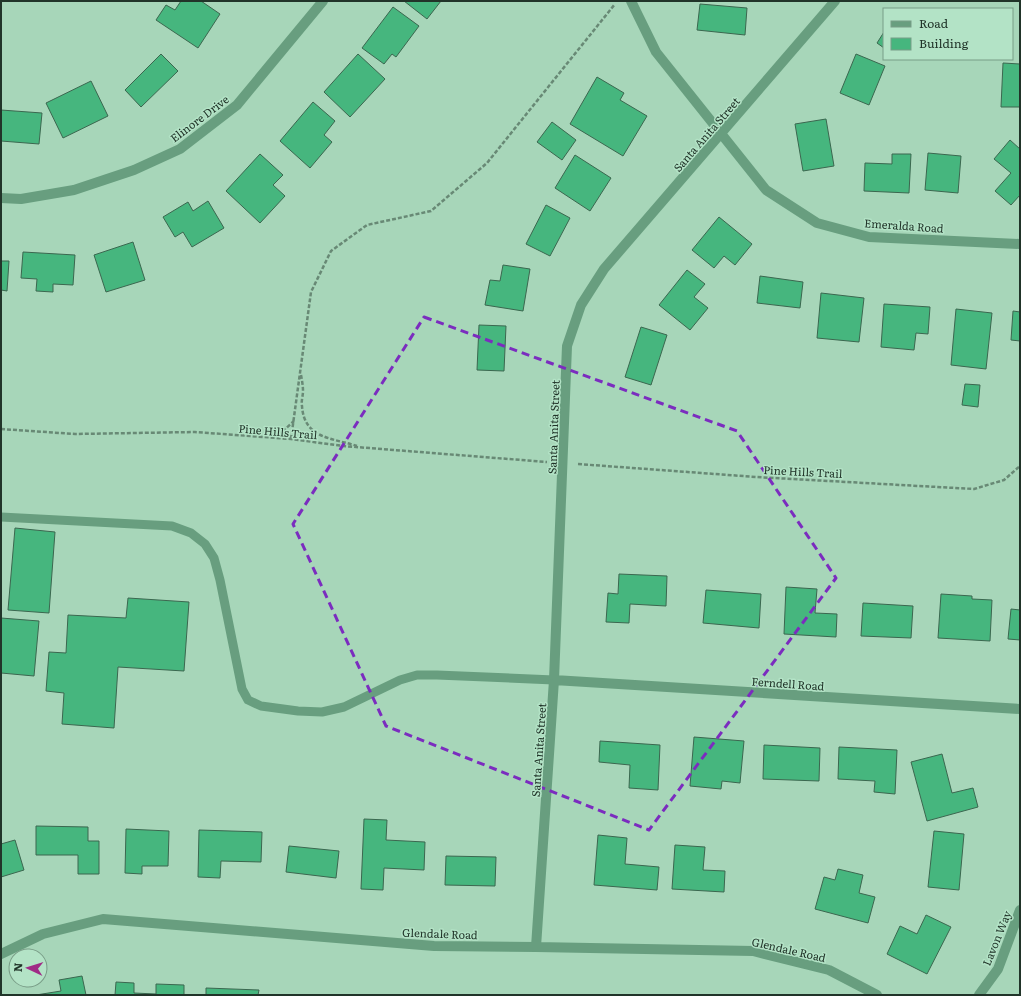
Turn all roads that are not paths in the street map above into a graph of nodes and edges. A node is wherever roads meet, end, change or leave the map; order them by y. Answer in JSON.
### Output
{"nodes":[{"id":1,"x":323,"y":1,"type":"edge"},
{"id":2,"x":631,"y":1,"type":"edge"},
{"id":3,"x":835,"y":1,"type":"edge"},
{"id":4,"x":721,"y":134,"type":"junction"},
{"id":5,"x":1,"y":198,"type":"edge"},
{"id":6,"x":1020,"y":244,"type":"edge"},
{"id":7,"x":1,"y":517,"type":"edge"},
{"id":8,"x":554,"y":680,"type":"junction"},
{"id":9,"x":1020,"y":709,"type":"edge"},
{"id":10,"x":1020,"y":910,"type":"edge"},
{"id":11,"x":536,"y":947,"type":"junction"},
{"id":12,"x":1,"y":954,"type":"edge"},
{"id":13,"x":877,"y":995,"type":"edge"},
{"id":14,"x":979,"y":995,"type":"edge"}],
"edges":[{"from":1,"to":5,"type":"street","name":"Elinore Drive"},
{"from":2,"to":4,"type":"street","name":"Emeralda Road"},
{"from":3,"to":4,"type":"street","name":"Santa Anita Street"},
{"from":4,"to":6,"type":"street","name":"Emeralda Road"},
{"from":4,"to":8,"type":"street","name":"Santa Anita Street"},
{"from":7,"to":8,"type":"lane"},
{"from":8,"to":9,"type":"street","name":"Ferndell Road"},
{"from":8,"to":11,"type":"street","name":"Santa Anita Street"},
{"from":10,"to":14,"type":"street","name":"Lavon Way"},
{"from":11,"to":12,"type":"street","name":"Glendale Road"},
{"from":11,"to":13,"type":"street","name":"Glendale Road"}]}
